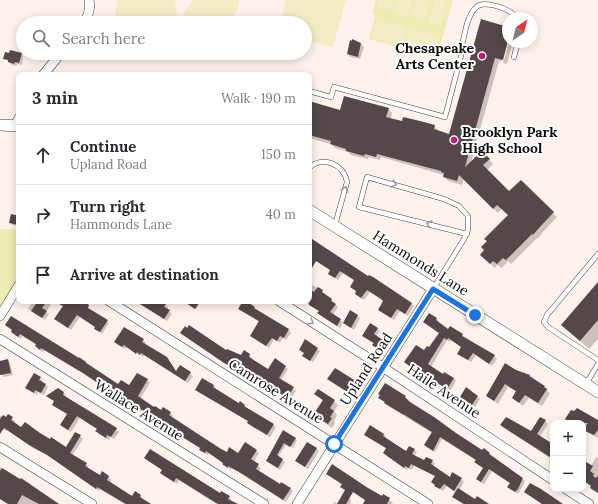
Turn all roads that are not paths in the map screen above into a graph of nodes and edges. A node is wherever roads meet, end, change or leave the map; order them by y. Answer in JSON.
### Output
{"nodes":[{"id":1,"x":89,"y":0,"type":"edge"},
{"id":2,"x":511,"y":12,"type":"edge"},
{"id":3,"x":88,"y":16,"type":"edge"},
{"id":4,"x":516,"y":48,"type":"edge"},
{"id":5,"x":514,"y":57,"type":"dead end"},
{"id":6,"x":55,"y":60,"type":"edge"},
{"id":7,"x":45,"y":72,"type":"edge"},
{"id":8,"x":312,"y":92,"type":"edge"},
{"id":9,"x":16,"y":123,"type":"edge"},
{"id":10,"x":0,"y":124,"type":"edge"},
{"id":11,"x":312,"y":165,"type":"edge"},
{"id":12,"x":312,"y":212,"type":"edge"},
{"id":13,"x":335,"y":227,"type":"junction"},
{"id":14,"x":466,"y":234,"type":"junction"},
{"id":15,"x":598,"y":254,"type":"edge"},
{"id":16,"x":433,"y":289,"type":"junction"},
{"id":17,"x":16,"y":290,"type":"edge"},
{"id":18,"x":114,"y":304,"type":"edge"},
{"id":19,"x":283,"y":304,"type":"edge"},
{"id":20,"x":0,"y":316,"type":"edge"},
{"id":21,"x":0,"y":339,"type":"edge"},
{"id":22,"x":598,"y":360,"type":"edge"},
{"id":23,"x":598,"y":364,"type":"edge"},
{"id":24,"x":384,"y":368,"type":"junction"},
{"id":25,"x":586,"y":384,"type":"junction"},
{"id":26,"x":598,"y":392,"type":"edge"},
{"id":27,"x":334,"y":444,"type":"junction"},
{"id":28,"x":0,"y":446,"type":"edge"},
{"id":29,"x":550,"y":478,"type":"edge"},
{"id":30,"x":571,"y":492,"type":"edge"},
{"id":31,"x":92,"y":504,"type":"edge"},
{"id":32,"x":264,"y":504,"type":"edge"},
{"id":33,"x":297,"y":504,"type":"edge"},
{"id":34,"x":428,"y":504,"type":"edge"},
{"id":35,"x":589,"y":504,"type":"edge"}],
"edges":[{"from":1,"to":3,"type":"street"},
{"from":2,"to":8,"type":"lane"},
{"from":4,"to":5,"type":"lane"},
{"from":6,"to":7,"type":"street"},
{"from":9,"to":10,"type":"street"},
{"from":13,"to":11,"type":"lane","one_way":true},
{"from":12,"to":13,"type":"street","name":"Hammonds Lane"},
{"from":13,"to":16,"type":"street","name":"Hammonds Lane"},
{"from":14,"to":14,"type":"lane","one_way":true},
{"from":14,"to":16,"type":"lane"},
{"from":15,"to":22,"type":"lane"},
{"from":16,"to":24,"type":"street","name":"Upland Road"},
{"from":16,"to":25,"type":"street","name":"Hammonds Lane"},
{"from":17,"to":20,"type":"street"},
{"from":18,"to":27,"type":"street","name":"Camrose Avenue"},
{"from":19,"to":24,"type":"street","name":"Haile Avenue","one_way":true},
{"from":21,"to":32,"type":"street","name":"Wallace Avenue"},
{"from":23,"to":25,"type":"lane"},
{"from":24,"to":27,"type":"street","name":"Upland Road"},
{"from":24,"to":29,"type":"street","name":"Haile Avenue"},
{"from":25,"to":26,"type":"street","name":"Hammonds Lane"},
{"from":27,"to":33,"type":"street","name":"Upland Road"},
{"from":27,"to":34,"type":"street","name":"Camrose Avenue"},
{"from":28,"to":31,"type":"street"},
{"from":30,"to":35,"type":"street"}]}
